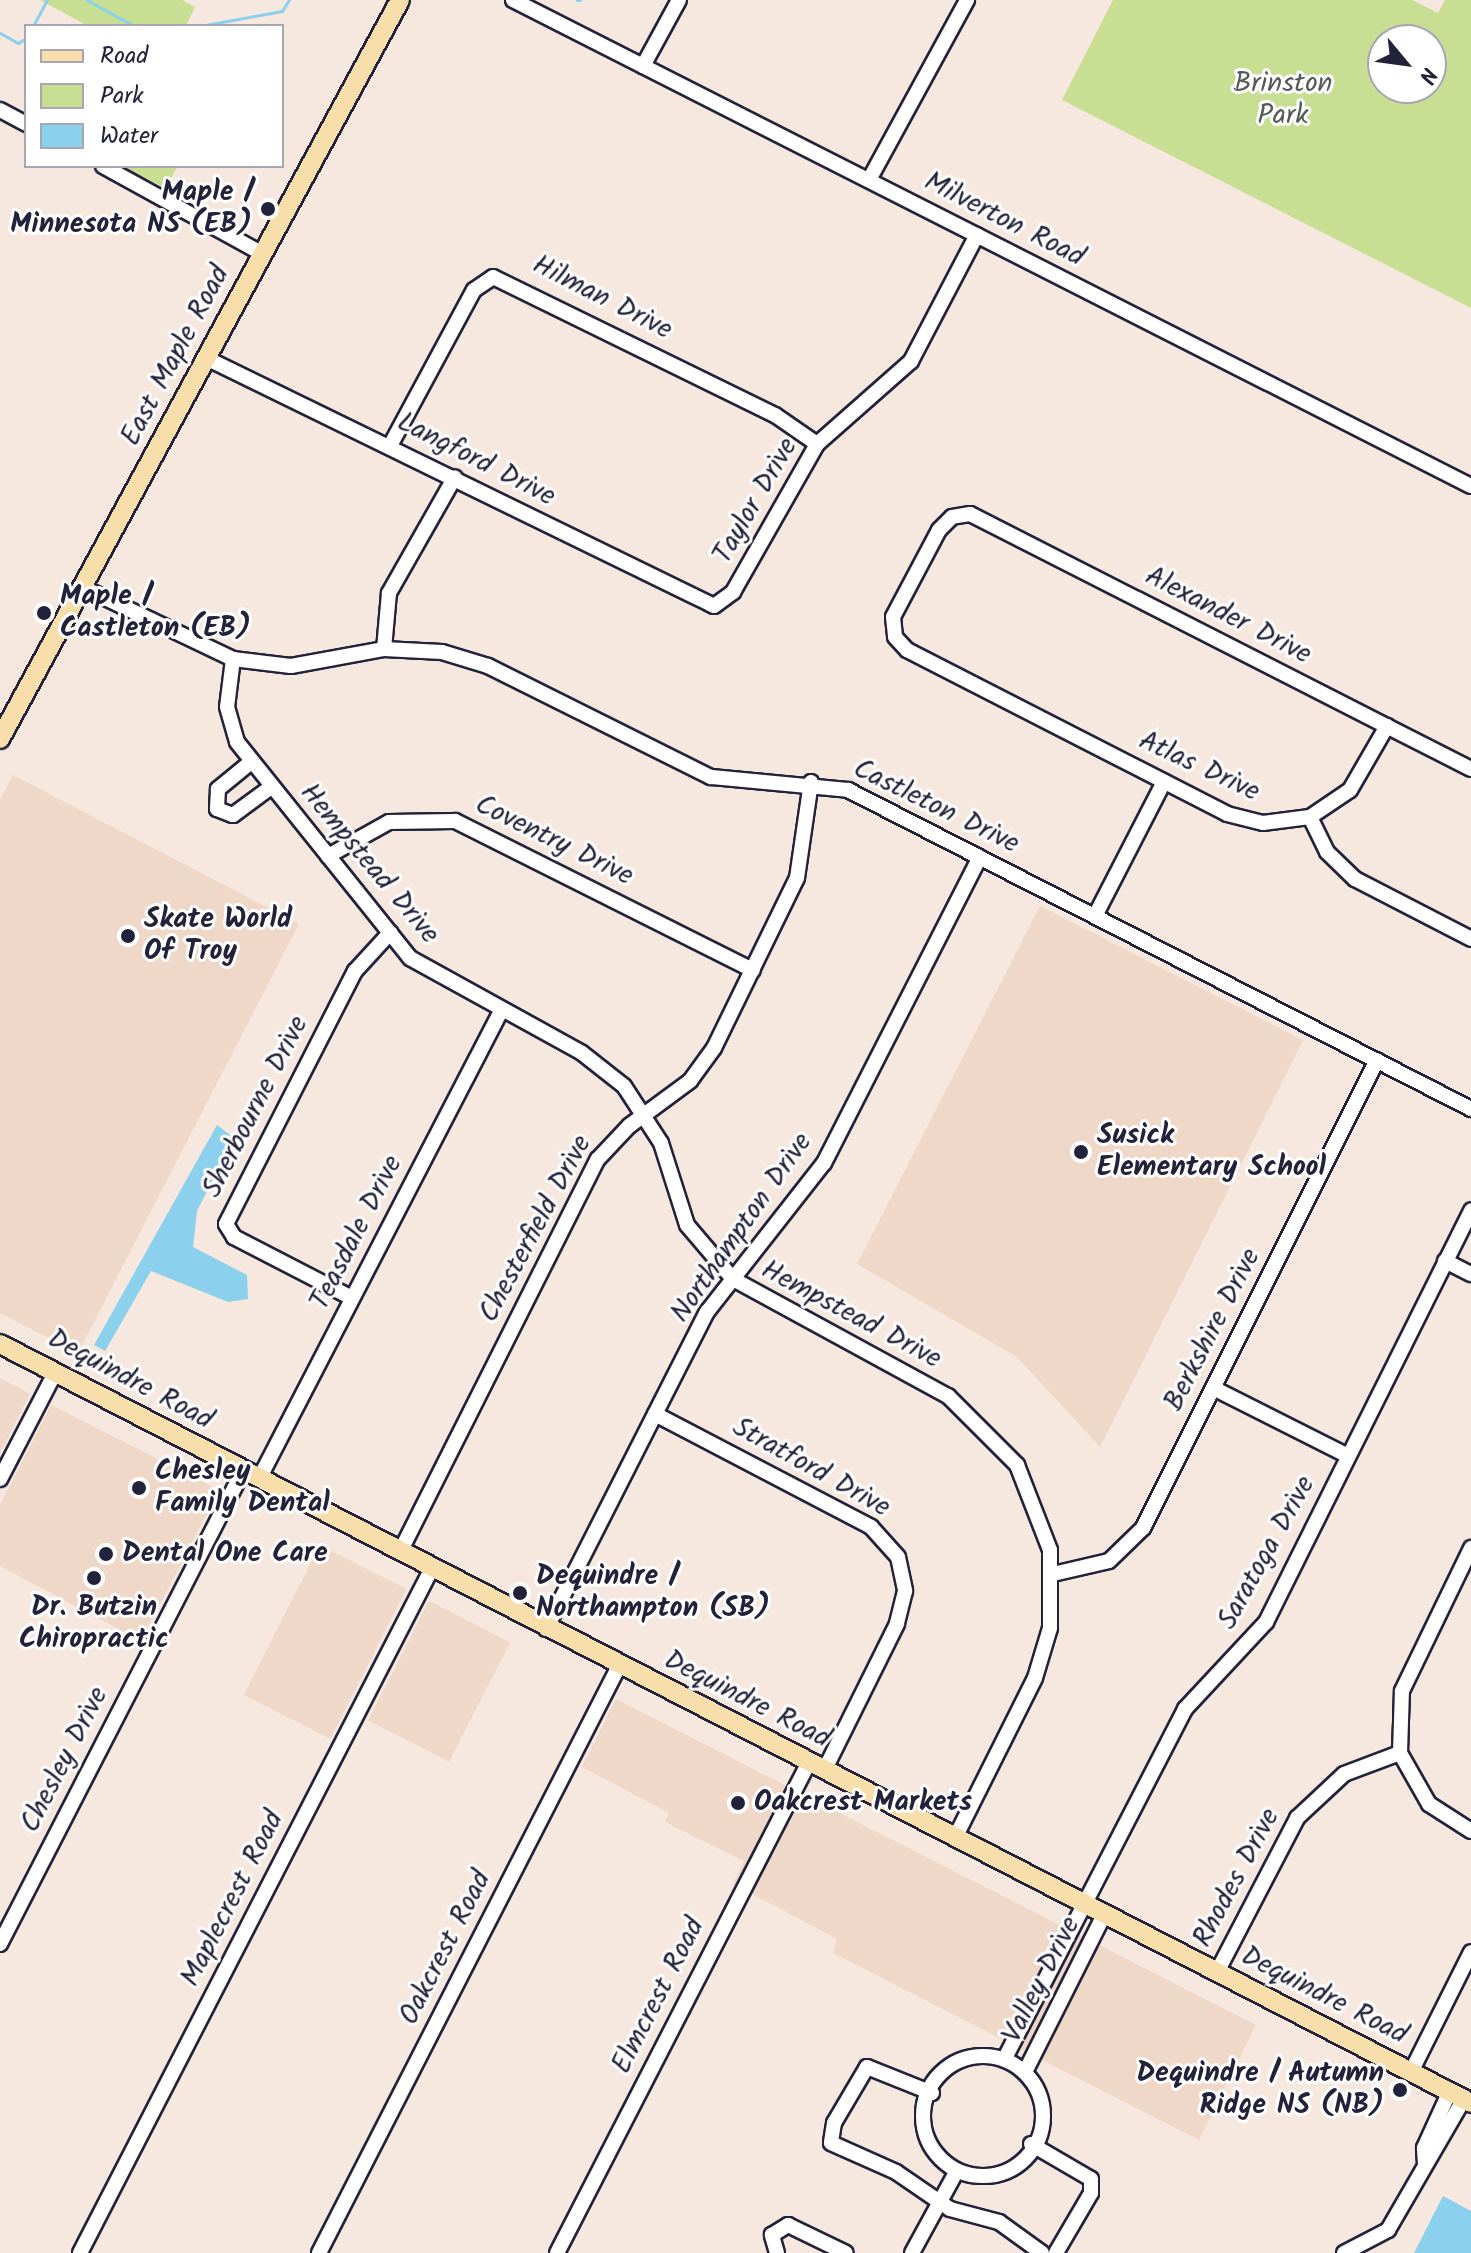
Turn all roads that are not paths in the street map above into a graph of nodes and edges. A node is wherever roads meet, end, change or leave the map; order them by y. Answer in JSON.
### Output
{"nodes":[{"id":1,"x":400,"y":0,"type":"edge"},
{"id":2,"x":513,"y":0,"type":"edge"},
{"id":3,"x":679,"y":0,"type":"edge"},
{"id":4,"x":967,"y":0,"type":"edge"},
{"id":5,"x":643,"y":66,"type":"junction"},
{"id":6,"x":0,"y":110,"type":"edge"},
{"id":7,"x":24,"y":123,"type":"edge"},
{"id":8,"x":107,"y":168,"type":"edge"},
{"id":9,"x":869,"y":180,"type":"junction"},
{"id":10,"x":977,"y":235,"type":"junction"},
{"id":11,"x":263,"y":254,"type":"junction"},
{"id":12,"x":206,"y":358,"type":"junction"},
{"id":13,"x":391,"y":444,"type":"junction"},
{"id":14,"x":817,"y":444,"type":"junction"},
{"id":15,"x":455,"y":477,"type":"junction"},
{"id":16,"x":1471,"y":486,"type":"edge"},
{"id":17,"x":82,"y":587,"type":"junction"},
{"id":18,"x":721,"y":604,"type":"joint"},
{"id":19,"x":893,"y":632,"type":"joint"},
{"id":20,"x":384,"y":649,"type":"junction"},
{"id":21,"x":233,"y":659,"type":"junction"},
{"id":22,"x":1387,"y":726,"type":"junction"},
{"id":23,"x":0,"y":739,"type":"edge"},
{"id":24,"x":251,"y":762,"type":"junction"},
{"id":25,"x":1471,"y":769,"type":"edge"},
{"id":26,"x":811,"y":782,"type":"junction"},
{"id":27,"x":1164,"y":782,"type":"junction"},
{"id":28,"x":271,"y":787,"type":"junction"},
{"id":29,"x":1310,"y":817,"type":"junction"},
{"id":30,"x":328,"y":856,"type":"junction"},
{"id":31,"x":980,"y":857,"type":"junction"},
{"id":32,"x":1095,"y":916,"type":"junction"},
{"id":33,"x":390,"y":933,"type":"junction"},
{"id":34,"x":1471,"y":939,"type":"edge"},
{"id":35,"x":753,"y":970,"type":"junction"},
{"id":36,"x":501,"y":1011,"type":"junction"},
{"id":37,"x":1377,"y":1060,"type":"junction"},
{"id":38,"x":1471,"y":1109,"type":"edge"},
{"id":39,"x":645,"y":1115,"type":"junction"},
{"id":40,"x":1471,"y":1210,"type":"edge"},
{"id":41,"x":1445,"y":1261,"type":"junction"},
{"id":42,"x":1471,"y":1274,"type":"edge"},
{"id":43,"x":733,"y":1279,"type":"junction"},
{"id":44,"x":352,"y":1298,"type":"junction"},
{"id":45,"x":0,"y":1344,"type":"edge"},
{"id":46,"x":55,"y":1373,"type":"junction"},
{"id":47,"x":1213,"y":1388,"type":"junction"},
{"id":48,"x":655,"y":1414,"type":"junction"},
{"id":49,"x":1348,"y":1456,"type":"junction"},
{"id":50,"x":251,"y":1475,"type":"junction"},
{"id":51,"x":0,"y":1479,"type":"edge"},
{"id":52,"x":1471,"y":1548,"type":"edge"},
{"id":53,"x":400,"y":1552,"type":"junction"},
{"id":54,"x":432,"y":1568,"type":"junction"},
{"id":55,"x":1053,"y":1574,"type":"junction"},
{"id":56,"x":546,"y":1629,"type":"junction"},
{"id":57,"x":619,"y":1666,"type":"junction"},
{"id":58,"x":1400,"y":1753,"type":"junction"},
{"id":59,"x":816,"y":1767,"type":"junction"},
{"id":60,"x":1471,"y":1831,"type":"edge"},
{"id":61,"x":955,"y":1838,"type":"junction"},
{"id":62,"x":1086,"y":1904,"type":"junction"},
{"id":63,"x":1105,"y":1913,"type":"junction"},
{"id":64,"x":0,"y":1944,"type":"edge"},
{"id":65,"x":1471,"y":1952,"type":"edge"},
{"id":66,"x":1217,"y":1972,"type":"junction"},
{"id":67,"x":1016,"y":2063,"type":"junction"},
{"id":68,"x":1411,"y":2072,"type":"junction"},
{"id":69,"x":932,"y":2093,"type":"junction"},
{"id":70,"x":1462,"y":2098,"type":"edge"},
{"id":71,"x":1031,"y":2144,"type":"junction"},
{"id":72,"x":955,"y":2174,"type":"junction"},
{"id":73,"x":941,"y":2203,"type":"junction"},
{"id":74,"x":80,"y":2253,"type":"edge"},
{"id":75,"x":319,"y":2253,"type":"edge"},
{"id":76,"x":557,"y":2253,"type":"edge"},
{"id":77,"x":777,"y":2253,"type":"edge"},
{"id":78,"x":846,"y":2253,"type":"edge"},
{"id":79,"x":912,"y":2253,"type":"edge"},
{"id":80,"x":1042,"y":2253,"type":"edge"},
{"id":81,"x":1056,"y":2253,"type":"edge"},
{"id":82,"x":1344,"y":2253,"type":"edge"}],
"edges":[{"from":1,"to":11,"type":"main road","name":"East Maple Road"},
{"from":2,"to":5,"type":"street","name":"Milverton Road"},
{"from":3,"to":5,"type":"street"},
{"from":4,"to":9,"type":"street"},
{"from":5,"to":9,"type":"street","name":"Milverton Road"},
{"from":6,"to":7,"type":"street"},
{"from":8,"to":11,"type":"street"},
{"from":9,"to":10,"type":"street","name":"Milverton Road"},
{"from":10,"to":14,"type":"street","name":"Taylor Drive"},
{"from":10,"to":16,"type":"street","name":"Milverton Road"},
{"from":11,"to":12,"type":"main road","name":"East Maple Road"},
{"from":12,"to":13,"type":"street","name":"Langford Drive"},
{"from":12,"to":17,"type":"main road","name":"East Maple Road"},
{"from":13,"to":14,"type":"street","name":"Hilman Drive"},
{"from":13,"to":15,"type":"street","name":"Langford Drive"},
{"from":14,"to":18,"type":"street","name":"Taylor Drive"},
{"from":15,"to":18,"type":"street","name":"Langford Drive"},
{"from":15,"to":20,"type":"street"},
{"from":17,"to":21,"type":"street","name":"Castleton Drive"},
{"from":17,"to":23,"type":"main road","name":"East Maple Road"},
{"from":19,"to":22,"type":"street","name":"Alexander Drive"},
{"from":19,"to":27,"type":"street","name":"Atlas Drive"},
{"from":20,"to":21,"type":"street","name":"Castleton Drive"},
{"from":20,"to":26,"type":"street","name":"Castleton Drive"},
{"from":21,"to":24,"type":"street","name":"Hempstead Drive"},
{"from":22,"to":25,"type":"street","name":"Alexander Drive"},
{"from":22,"to":29,"type":"street"},
{"from":24,"to":28,"type":"street","name":"Hempstead Drive"},
{"from":24,"to":28,"type":"street"},
{"from":26,"to":31,"type":"street","name":"Castleton Drive"},
{"from":26,"to":35,"type":"street","name":"Chesterfield Drive"},
{"from":27,"to":29,"type":"street","name":"Atlas Drive"},
{"from":27,"to":32,"type":"street"},
{"from":28,"to":30,"type":"street","name":"Hempstead Drive"},
{"from":29,"to":34,"type":"street"},
{"from":30,"to":33,"type":"street","name":"Hempstead Drive"},
{"from":30,"to":35,"type":"street","name":"Coventry Drive"},
{"from":31,"to":32,"type":"street","name":"Castleton Drive"},
{"from":31,"to":43,"type":"street","name":"Northampton Drive"},
{"from":32,"to":37,"type":"street","name":"Castleton Drive"},
{"from":33,"to":36,"type":"street","name":"Hempstead Drive"},
{"from":33,"to":44,"type":"street","name":"Sherbourne Drive"},
{"from":35,"to":39,"type":"street","name":"Chesterfield Drive"},
{"from":36,"to":39,"type":"street","name":"Hempstead Drive"},
{"from":36,"to":44,"type":"street","name":"Teasdale Drive"},
{"from":37,"to":38,"type":"street","name":"Castleton Drive"},
{"from":37,"to":47,"type":"street","name":"Berkshire Drive"},
{"from":39,"to":43,"type":"street","name":"Hempstead Drive"},
{"from":39,"to":53,"type":"street","name":"Chesterfield Drive"},
{"from":40,"to":41,"type":"street","name":"Saratoga Drive"},
{"from":41,"to":42,"type":"street"},
{"from":41,"to":49,"type":"street","name":"Saratoga Drive"},
{"from":43,"to":48,"type":"street","name":"Northampton Drive"},
{"from":43,"to":55,"type":"street","name":"Hempstead Drive"},
{"from":44,"to":50,"type":"street","name":"Teasdale Drive"},
{"from":45,"to":46,"type":"main road","name":"Dequindre Road"},
{"from":46,"to":50,"type":"main road","name":"Dequindre Road"},
{"from":46,"to":51,"type":"street"},
{"from":47,"to":49,"type":"street"},
{"from":47,"to":55,"type":"street","name":"Berkshire Drive"},
{"from":48,"to":56,"type":"street","name":"Northampton Drive"},
{"from":48,"to":59,"type":"street","name":"Stratford Drive"},
{"from":49,"to":62,"type":"street","name":"Saratoga Drive"},
{"from":50,"to":53,"type":"main road","name":"Dequindre Road"},
{"from":50,"to":64,"type":"street","name":"Chesley Drive"},
{"from":52,"to":58,"type":"street"},
{"from":53,"to":54,"type":"main road","name":"Dequindre Road"},
{"from":54,"to":56,"type":"main road","name":"Dequindre Road"},
{"from":54,"to":74,"type":"street","name":"Maplecrest Road"},
{"from":55,"to":61,"type":"street","name":"Hempstead Drive"},
{"from":56,"to":57,"type":"main road","name":"Dequindre Road"},
{"from":57,"to":59,"type":"main road","name":"Dequindre Road"},
{"from":57,"to":75,"type":"street","name":"Oakcrest Road"},
{"from":58,"to":60,"type":"street"},
{"from":58,"to":66,"type":"street","name":"Rhodes Drive"},
{"from":59,"to":61,"type":"main road","name":"Dequindre Road"},
{"from":59,"to":76,"type":"street","name":"Elmcrest Road"},
{"from":61,"to":62,"type":"main road","name":"Dequindre Road"},
{"from":62,"to":63,"type":"main road","name":"Dequindre Road"},
{"from":62,"to":67,"type":"street","name":"Valley Drive"},
{"from":63,"to":66,"type":"main road","name":"Dequindre Road"},
{"from":63,"to":67,"type":"street","name":"Valley Drive"},
{"from":65,"to":68,"type":"street"},
{"from":66,"to":68,"type":"main road","name":"Dequindre Road"},
{"from":67,"to":69,"type":"street"},
{"from":67,"to":71,"type":"street"},
{"from":68,"to":70,"type":"main road","name":"Dequindre Road"},
{"from":69,"to":72,"type":"street"},
{"from":69,"to":73,"type":"street"},
{"from":70,"to":82,"type":"street"},
{"from":71,"to":72,"type":"street"},
{"from":71,"to":81,"type":"street"},
{"from":72,"to":73,"type":"street"},
{"from":73,"to":79,"type":"street"},
{"from":73,"to":80,"type":"street"},
{"from":77,"to":78,"type":"street"}]}
